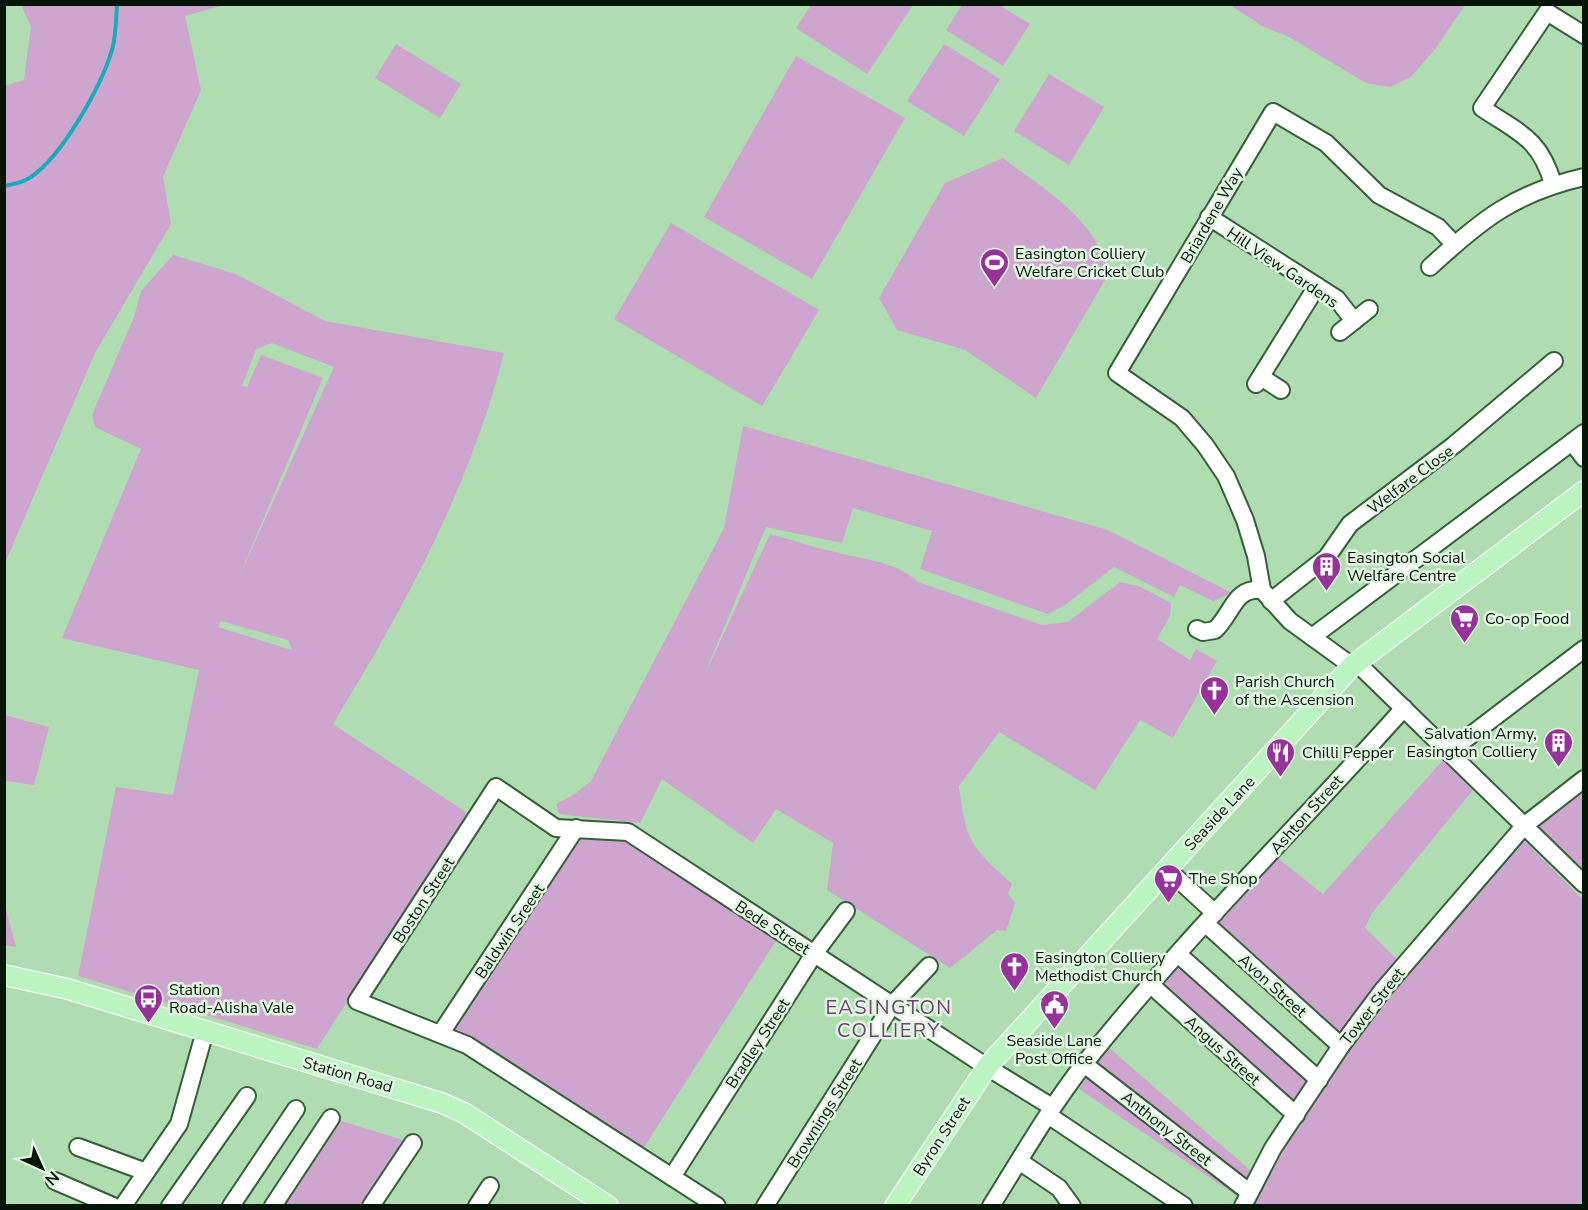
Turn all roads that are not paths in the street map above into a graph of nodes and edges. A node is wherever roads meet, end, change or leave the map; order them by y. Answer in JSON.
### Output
{"nodes":[{"id":1,"x":1584,"y":35,"type":"edge"},
{"id":2,"x":1584,"y":177,"type":"edge"},
{"id":3,"x":1553,"y":184,"type":"junction"},
{"id":4,"x":1209,"y":217,"type":"junction"},
{"id":5,"x":1454,"y":244,"type":"junction"},
{"id":6,"x":1430,"y":267,"type":"dead end"},
{"id":7,"x":1317,"y":286,"type":"junction"},
{"id":8,"x":1369,"y":309,"type":"dead end"},
{"id":9,"x":1354,"y":321,"type":"junction"},
{"id":10,"x":1340,"y":332,"type":"dead end"},
{"id":11,"x":1554,"y":361,"type":"dead end"},
{"id":12,"x":1281,"y":390,"type":"dead end"},
{"id":13,"x":1578,"y":438,"type":"edge"},
{"id":14,"x":1584,"y":458,"type":"edge"},
{"id":15,"x":1584,"y":491,"type":"edge"},
{"id":16,"x":1267,"y":596,"type":"junction"},
{"id":17,"x":1197,"y":629,"type":"dead end"},
{"id":18,"x":1312,"y":637,"type":"junction"},
{"id":19,"x":1584,"y":649,"type":"edge"},
{"id":20,"x":1354,"y":664,"type":"junction"},
{"id":21,"x":1404,"y":708,"type":"junction"},
{"id":22,"x":1450,"y":751,"type":"junction"},
{"id":23,"x":1584,"y":779,"type":"edge"},
{"id":24,"x":489,"y":798,"type":"joint"},
{"id":25,"x":1525,"y":825,"type":"junction"},
{"id":26,"x":576,"y":828,"type":"junction"},
{"id":27,"x":1167,"y":869,"type":"junction"},
{"id":28,"x":1584,"y":884,"type":"edge"},
{"id":29,"x":846,"y":911,"type":"dead end"},
{"id":30,"x":1211,"y":919,"type":"junction"},
{"id":31,"x":814,"y":954,"type":"junction"},
{"id":32,"x":1179,"y":955,"type":"junction"},
{"id":33,"x":929,"y":966,"type":"dead end"},
{"id":34,"x":4,"y":975,"type":"edge"},
{"id":35,"x":1151,"y":986,"type":"junction"},
{"id":36,"x":892,"y":1005,"type":"junction"},
{"id":37,"x":206,"y":1031,"type":"junction"},
{"id":38,"x":441,"y":1033,"type":"junction"},
{"id":39,"x":1341,"y":1046,"type":"junction"},
{"id":40,"x":1084,"y":1064,"type":"junction"},
{"id":41,"x":987,"y":1067,"type":"junction"},
{"id":42,"x":1318,"y":1080,"type":"junction"},
{"id":43,"x":247,"y":1096,"type":"dead end"},
{"id":44,"x":296,"y":1109,"type":"dead end"},
{"id":45,"x":1050,"y":1111,"type":"junction"},
{"id":46,"x":1296,"y":1115,"type":"junction"},
{"id":47,"x":331,"y":1118,"type":"dead end"},
{"id":48,"x":413,"y":1143,"type":"dead end"},
{"id":49,"x":78,"y":1147,"type":"dead end"},
{"id":50,"x":1019,"y":1161,"type":"junction"},
{"id":51,"x":146,"y":1172,"type":"junction"},
{"id":52,"x":672,"y":1177,"type":"junction"},
{"id":53,"x":55,"y":1181,"type":"dead end"},
{"id":54,"x":490,"y":1186,"type":"dead end"},
{"id":55,"x":1246,"y":1199,"type":"edge"},
{"id":56,"x":113,"y":1206,"type":"edge"},
{"id":57,"x":123,"y":1206,"type":"edge"},
{"id":58,"x":170,"y":1206,"type":"edge"},
{"id":59,"x":231,"y":1206,"type":"edge"},
{"id":60,"x":273,"y":1206,"type":"edge"},
{"id":61,"x":371,"y":1206,"type":"edge"},
{"id":62,"x":477,"y":1206,"type":"edge"},
{"id":63,"x":608,"y":1206,"type":"edge"},
{"id":64,"x":717,"y":1206,"type":"edge"},
{"id":65,"x":765,"y":1206,"type":"edge"},
{"id":66,"x":895,"y":1206,"type":"edge"},
{"id":67,"x":992,"y":1206,"type":"edge"},
{"id":68,"x":1072,"y":1206,"type":"edge"},
{"id":69,"x":1184,"y":1206,"type":"edge"}],
"edges":[{"from":1,"to":3,"type":"street"},
{"from":2,"to":3,"type":"street"},
{"from":3,"to":5,"type":"street"},
{"from":4,"to":5,"type":"street","name":"Briardene Way"},
{"from":4,"to":7,"type":"street","name":"Hill View Gardens"},
{"from":4,"to":16,"type":"street","name":"Briardene Way"},
{"from":5,"to":6,"type":"street"},
{"from":7,"to":9,"type":"street","name":"Hill View Gardens"},
{"from":7,"to":12,"type":"street"},
{"from":8,"to":9,"type":"street"},
{"from":9,"to":10,"type":"street"},
{"from":11,"to":16,"type":"street","name":"Welfare Close"},
{"from":13,"to":14,"type":"street"},
{"from":13,"to":18,"type":"street"},
{"from":15,"to":20,"type":"main road","name":"Seaside Lane"},
{"from":16,"to":17,"type":"street","name":"Welfare Close"},
{"from":16,"to":18,"type":"street"},
{"from":18,"to":20,"type":"street"},
{"from":19,"to":22,"type":"street"},
{"from":20,"to":21,"type":"street"},
{"from":20,"to":27,"type":"main road","name":"Seaside Lane"},
{"from":21,"to":22,"type":"street"},
{"from":21,"to":30,"type":"street","name":"Ashton Street"},
{"from":22,"to":25,"type":"street"},
{"from":23,"to":25,"type":"street","name":"Tower Street"},
{"from":24,"to":26,"type":"street","name":"Bede Street"},
{"from":24,"to":38,"type":"street","name":"Boston Street"},
{"from":25,"to":28,"type":"street"},
{"from":25,"to":39,"type":"street","name":"Tower Street"},
{"from":26,"to":31,"type":"street","name":"Bede Street"},
{"from":26,"to":38,"type":"street","name":"Baldwin Sreeet"},
{"from":27,"to":30,"type":"street","name":"Avon Street"},
{"from":27,"to":41,"type":"main road","name":"Seaside Lane"},
{"from":29,"to":31,"type":"street","name":"Bradley Street"},
{"from":30,"to":32,"type":"street","name":"Ashton Street"},
{"from":30,"to":39,"type":"street","name":"Avon Street"},
{"from":31,"to":36,"type":"street","name":"Bede Street"},
{"from":31,"to":52,"type":"street","name":"Bradley Street"},
{"from":32,"to":35,"type":"street","name":"Ashton Street"},
{"from":32,"to":42,"type":"street"},
{"from":33,"to":36,"type":"street","name":"Brownings Street"},
{"from":34,"to":37,"type":"main road","name":"Station Road"},
{"from":35,"to":40,"type":"street","name":"Ashton Street"},
{"from":35,"to":46,"type":"street","name":"Angus Street"},
{"from":36,"to":41,"type":"street","name":"Bede Street"},
{"from":36,"to":65,"type":"street","name":"Brownings Street"},
{"from":37,"to":51,"type":"street"},
{"from":37,"to":63,"type":"main road","name":"Station Road"},
{"from":38,"to":52,"type":"street"},
{"from":39,"to":42,"type":"street","name":"Tower Street"},
{"from":40,"to":45,"type":"street","name":"Ashton Street"},
{"from":40,"to":55,"type":"street","name":"Anthony Street"},
{"from":41,"to":45,"type":"street","name":"Bede Street"},
{"from":41,"to":66,"type":"main road","name":"Byron Street"},
{"from":42,"to":46,"type":"street","name":"Tower Street"},
{"from":43,"to":58,"type":"street"},
{"from":44,"to":59,"type":"street"},
{"from":45,"to":50,"type":"street","name":"Ashton Street"},
{"from":45,"to":69,"type":"street","name":"Bede Street"},
{"from":46,"to":55,"type":"street","name":"Tower Street"},
{"from":47,"to":60,"type":"street"},
{"from":48,"to":61,"type":"street"},
{"from":49,"to":51,"type":"street"},
{"from":50,"to":67,"type":"street","name":"Ashton Street"},
{"from":50,"to":68,"type":"street"},
{"from":51,"to":57,"type":"street"},
{"from":52,"to":64,"type":"street"},
{"from":53,"to":56,"type":"street"},
{"from":54,"to":62,"type":"street"}]}
